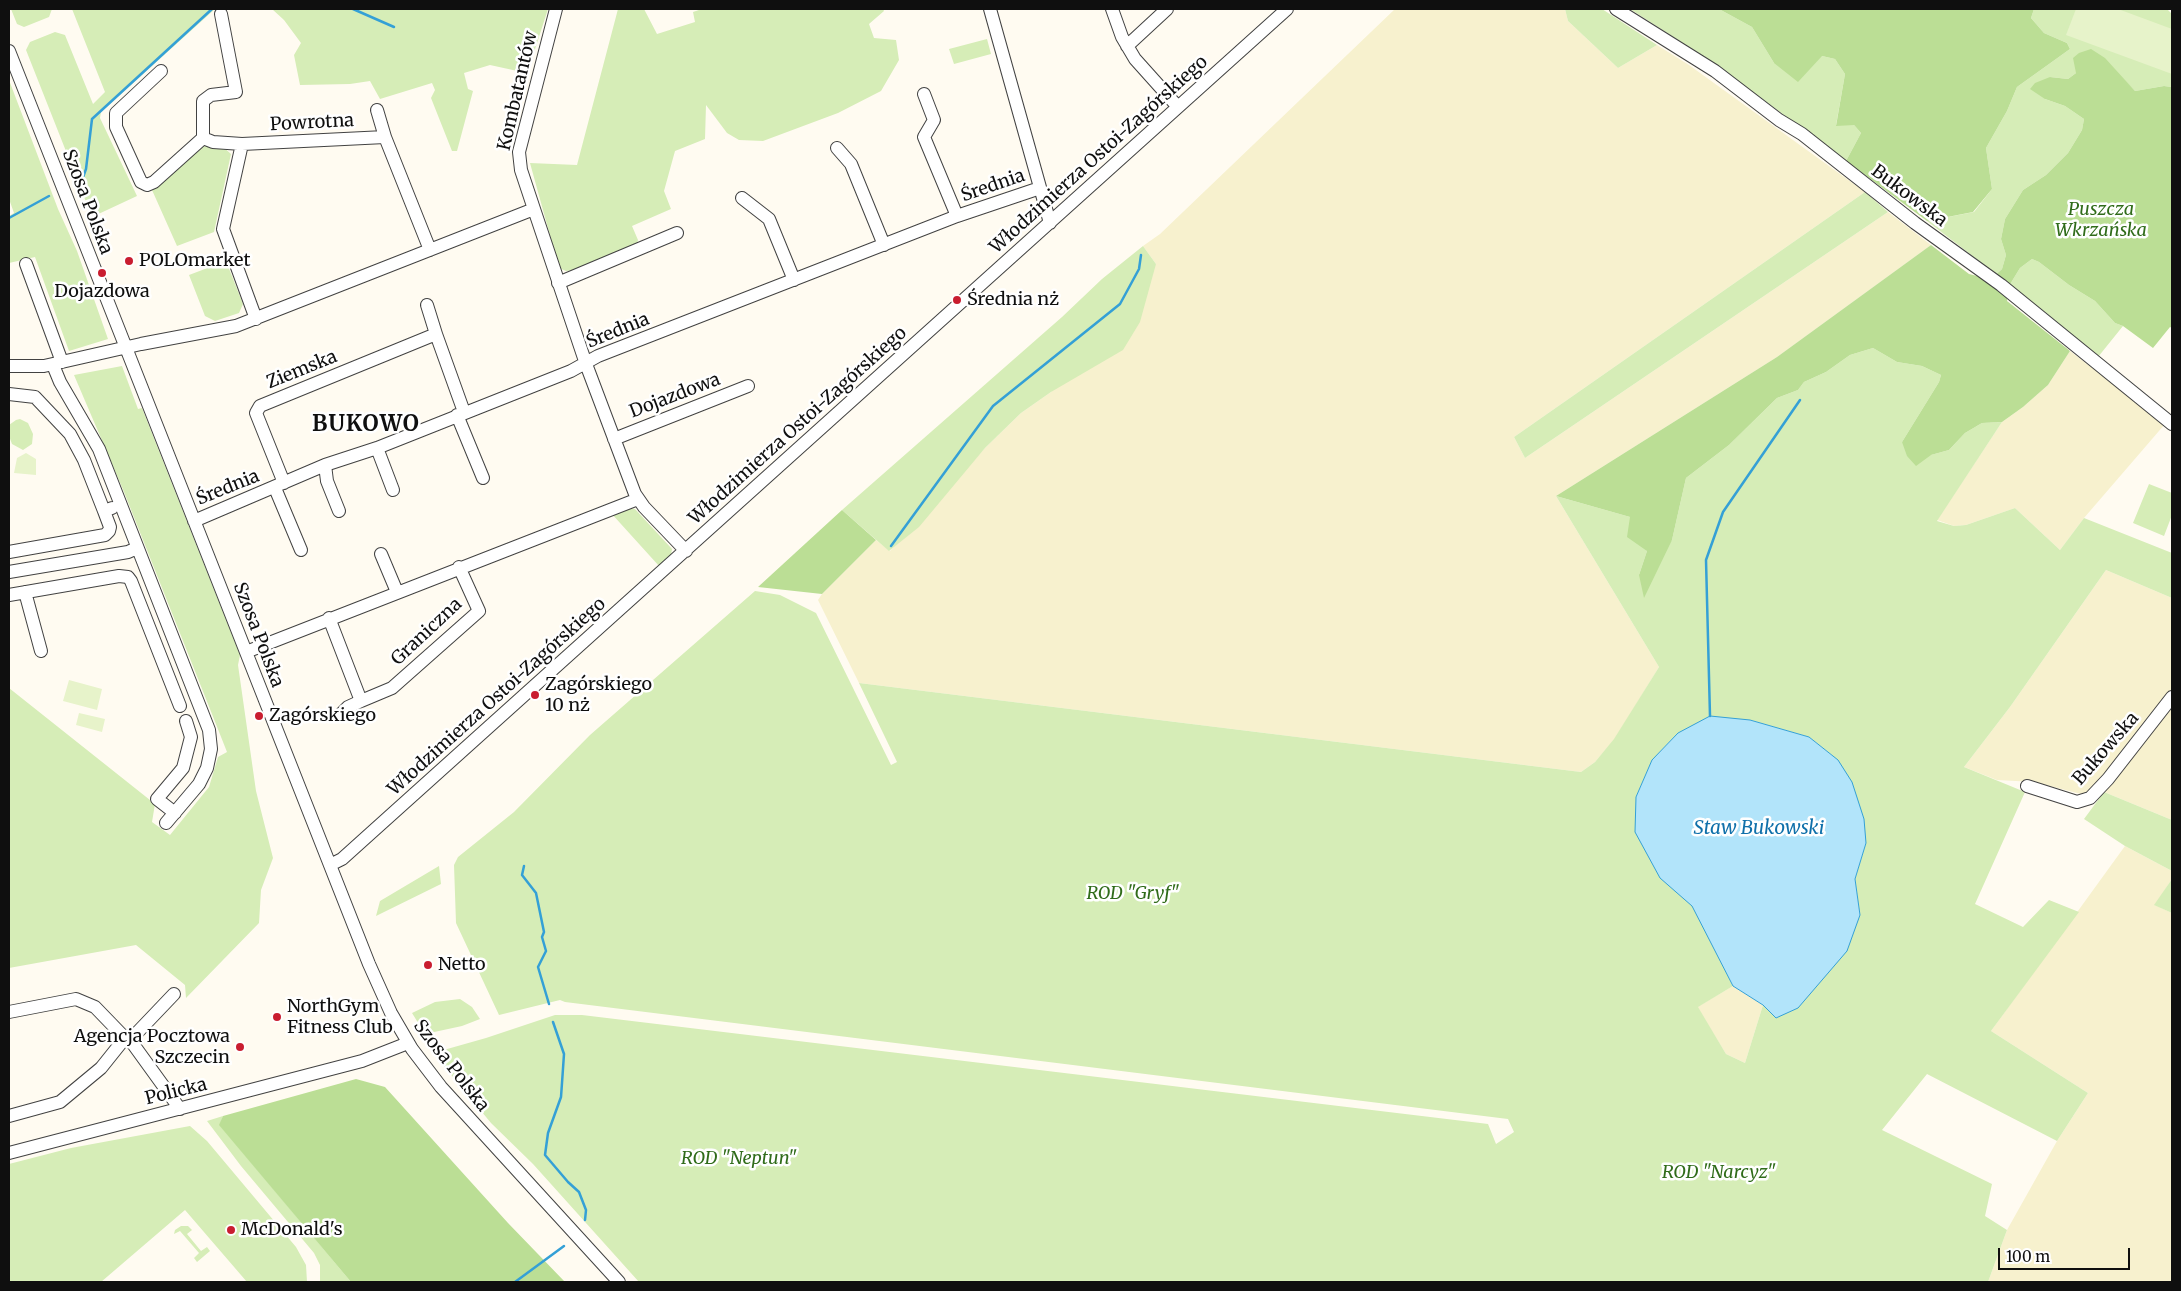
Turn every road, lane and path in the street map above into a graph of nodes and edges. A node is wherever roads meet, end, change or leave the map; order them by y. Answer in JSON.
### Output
{"nodes":[{"id":1,"x":556,"y":9,"type":"edge"},
{"id":2,"x":990,"y":9,"type":"edge"},
{"id":3,"x":1112,"y":9,"type":"edge"},
{"id":4,"x":1167,"y":9,"type":"edge"},
{"id":5,"x":1287,"y":9,"type":"edge"},
{"id":6,"x":1616,"y":9,"type":"edge"},
{"id":7,"x":221,"y":14,"type":"dead end"},
{"id":8,"x":1126,"y":46,"type":"junction"},
{"id":9,"x":9,"y":51,"type":"edge"},
{"id":10,"x":161,"y":71,"type":"dead end"},
{"id":11,"x":924,"y":94,"type":"dead end"},
{"id":12,"x":1178,"y":107,"type":"junction"},
{"id":13,"x":377,"y":110,"type":"dead end"},
{"id":14,"x":385,"y":137,"type":"junction"},
{"id":15,"x":203,"y":138,"type":"junction"},
{"id":16,"x":242,"y":144,"type":"junction"},
{"id":17,"x":837,"y":148,"type":"dead end"},
{"id":18,"x":1040,"y":188,"type":"junction"},
{"id":19,"x":742,"y":198,"type":"dead end"},
{"id":20,"x":534,"y":209,"type":"junction"},
{"id":21,"x":957,"y":216,"type":"junction"},
{"id":22,"x":1050,"y":223,"type":"junction"},
{"id":23,"x":676,"y":233,"type":"dead end"},
{"id":24,"x":884,"y":245,"type":"junction"},
{"id":25,"x":430,"y":250,"type":"junction"},
{"id":26,"x":26,"y":264,"type":"dead end"},
{"id":27,"x":794,"y":280,"type":"junction"},
{"id":28,"x":558,"y":283,"type":"junction"},
{"id":29,"x":427,"y":305,"type":"dead end"},
{"id":30,"x":256,"y":318,"type":"junction"},
{"id":31,"x":436,"y":334,"type":"junction"},
{"id":32,"x":126,"y":348,"type":"junction"},
{"id":33,"x":57,"y":363,"type":"junction"},
{"id":34,"x":586,"y":364,"type":"junction"},
{"id":35,"x":9,"y":366,"type":"edge"},
{"id":36,"x":748,"y":386,"type":"dead end"},
{"id":37,"x":9,"y":394,"type":"edge"},
{"id":38,"x":79,"y":413,"type":"junction"},
{"id":39,"x":460,"y":414,"type":"junction"},
{"id":40,"x":2172,"y":424,"type":"edge"},
{"id":41,"x":63,"y":426,"type":"junction"},
{"id":42,"x":614,"y":438,"type":"junction"},
{"id":43,"x":377,"y":448,"type":"junction"},
{"id":44,"x":325,"y":465,"type":"junction"},
{"id":45,"x":483,"y":478,"type":"dead end"},
{"id":46,"x":280,"y":486,"type":"junction"},
{"id":47,"x":393,"y":490,"type":"dead end"},
{"id":48,"x":638,"y":498,"type":"junction"},
{"id":49,"x":120,"y":505,"type":"junction"},
{"id":50,"x":339,"y":511,"type":"dead end"},
{"id":51,"x":104,"y":512,"type":"junction"},
{"id":52,"x":194,"y":520,"type":"junction"},
{"id":53,"x":137,"y":548,"type":"junction"},
{"id":54,"x":301,"y":550,"type":"dead end"},
{"id":55,"x":686,"y":551,"type":"junction"},
{"id":56,"x":9,"y":552,"type":"edge"},
{"id":57,"x":381,"y":554,"type":"dead end"},
{"id":58,"x":459,"y":567,"type":"junction"},
{"id":59,"x":9,"y":572,"type":"edge"},
{"id":60,"x":25,"y":592,"type":"junction"},
{"id":61,"x":397,"y":592,"type":"junction"},
{"id":62,"x":155,"y":594,"type":"junction"},
{"id":63,"x":9,"y":595,"type":"edge"},
{"id":64,"x":138,"y":600,"type":"junction"},
{"id":65,"x":329,"y":618,"type":"junction"},
{"id":66,"x":41,"y":651,"type":"dead end"},
{"id":67,"x":246,"y":652,"type":"junction"},
{"id":68,"x":194,"y":693,"type":"junction"},
{"id":69,"x":2172,"y":697,"type":"edge"},
{"id":70,"x":361,"y":700,"type":"junction"},
{"id":71,"x":339,"y":716,"type":"dead end"},
{"id":72,"x":186,"y":721,"type":"dead end"},
{"id":73,"x":2027,"y":786,"type":"dead end"},
{"id":74,"x":175,"y":813,"type":"junction"},
{"id":75,"x":166,"y":824,"type":"dead end"},
{"id":76,"x":330,"y":865,"type":"junction"},
{"id":77,"x":174,"y":994,"type":"dead end"},
{"id":78,"x":9,"y":1012,"type":"edge"},
{"id":79,"x":126,"y":1038,"type":"junction"},
{"id":80,"x":408,"y":1043,"type":"junction"},
{"id":81,"x":180,"y":1109,"type":"junction"},
{"id":82,"x":9,"y":1116,"type":"edge"},
{"id":83,"x":9,"y":1153,"type":"edge"},
{"id":84,"x":619,"y":1282,"type":"edge"}],
"edges":[{"from":1,"to":20,"type":"street","name":"Kombatantów"},
{"from":2,"to":18,"type":"street"},
{"from":3,"to":8,"type":"street"},
{"from":4,"to":8,"type":"street"},
{"from":5,"to":12,"type":"street","name":"Włodzimierza Ostoi-Zagórskiego"},
{"from":6,"to":40,"type":"street","name":"Bukowska"},
{"from":7,"to":15,"type":"street"},
{"from":8,"to":12,"type":"street"},
{"from":9,"to":32,"type":"street","name":"Szosa Polska"},
{"from":10,"to":15,"type":"street"},
{"from":11,"to":21,"type":"street","name":"Średnia"},
{"from":12,"to":22,"type":"street","name":"Włodzimierza Ostoi-Zagórskiego"},
{"from":13,"to":14,"type":"street","name":"Powrotna"},
{"from":14,"to":16,"type":"street","name":"Powrotna"},
{"from":14,"to":25,"type":"street","name":"Powrotna"},
{"from":15,"to":16,"type":"street","name":"Powrotna"},
{"from":16,"to":30,"type":"street"},
{"from":17,"to":24,"type":"street"},
{"from":18,"to":21,"type":"street","name":"Średnia"},
{"from":18,"to":22,"type":"street"},
{"from":19,"to":27,"type":"street"},
{"from":20,"to":25,"type":"street"},
{"from":20,"to":28,"type":"street","name":"Dojazdowa"},
{"from":21,"to":24,"type":"street","name":"Średnia"},
{"from":22,"to":55,"type":"street","name":"Włodzimierza Ostoi-Zagórskiego"},
{"from":23,"to":28,"type":"street"},
{"from":24,"to":27,"type":"street","name":"Średnia"},
{"from":25,"to":30,"type":"street"},
{"from":26,"to":33,"type":"street"},
{"from":27,"to":34,"type":"street","name":"Średnia"},
{"from":28,"to":34,"type":"street","name":"Dojazdowa"},
{"from":29,"to":31,"type":"street"},
{"from":30,"to":32,"type":"street"},
{"from":31,"to":39,"type":"street"},
{"from":31,"to":46,"type":"street","name":"Ziemska"},
{"from":32,"to":33,"type":"street"},
{"from":32,"to":52,"type":"street","name":"Szosa Polska"},
{"from":33,"to":35,"type":"street"},
{"from":33,"to":38,"type":"street"},
{"from":34,"to":39,"type":"street","name":"Średnia"},
{"from":34,"to":42,"type":"street","name":"Dojazdowa"},
{"from":36,"to":42,"type":"street","name":"Dojazdowa"},
{"from":37,"to":41,"type":"street"},
{"from":38,"to":41,"type":"street"},
{"from":38,"to":49,"type":"street"},
{"from":39,"to":43,"type":"street","name":"Średnia"},
{"from":39,"to":45,"type":"street"},
{"from":41,"to":51,"type":"street"},
{"from":42,"to":48,"type":"street","name":"Dojazdowa"},
{"from":43,"to":44,"type":"street","name":"Średnia"},
{"from":43,"to":47,"type":"street"},
{"from":44,"to":46,"type":"street","name":"Średnia"},
{"from":44,"to":50,"type":"street"},
{"from":46,"to":52,"type":"street","name":"Średnia"},
{"from":46,"to":54,"type":"street","name":"Średnia"},
{"from":48,"to":55,"type":"street","name":"Dojazdowa"},
{"from":48,"to":58,"type":"street","name":"Graniczna"},
{"from":49,"to":51,"type":"street"},
{"from":49,"to":53,"type":"street"},
{"from":51,"to":56,"type":"street"},
{"from":52,"to":67,"type":"street","name":"Szosa Polska"},
{"from":53,"to":59,"type":"street"},
{"from":53,"to":62,"type":"street"},
{"from":55,"to":76,"type":"street","name":"Włodzimierza Ostoi-Zagórskiego"},
{"from":57,"to":61,"type":"street"},
{"from":58,"to":61,"type":"street","name":"Graniczna"},
{"from":58,"to":70,"type":"street","name":"Graniczna"},
{"from":60,"to":63,"type":"street"},
{"from":60,"to":64,"type":"street"},
{"from":60,"to":66,"type":"street"},
{"from":61,"to":65,"type":"street","name":"Graniczna"},
{"from":62,"to":64,"type":"street"},
{"from":62,"to":68,"type":"street"},
{"from":64,"to":68,"type":"street"},
{"from":65,"to":67,"type":"street","name":"Graniczna"},
{"from":65,"to":70,"type":"street"},
{"from":67,"to":76,"type":"street","name":"Szosa Polska"},
{"from":68,"to":74,"type":"street"},
{"from":69,"to":73,"type":"street","name":"Bukowska"},
{"from":70,"to":71,"type":"street","name":"Graniczna"},
{"from":72,"to":74,"type":"street"},
{"from":74,"to":75,"type":"street"},
{"from":76,"to":80,"type":"street","name":"Szosa Polska"},
{"from":77,"to":79,"type":"street"},
{"from":78,"to":79,"type":"street"},
{"from":79,"to":81,"type":"street"},
{"from":79,"to":82,"type":"street"},
{"from":80,"to":81,"type":"street","name":"Policka"},
{"from":80,"to":84,"type":"street","name":"Szosa Polska"},
{"from":81,"to":83,"type":"street","name":"Policka"}]}
